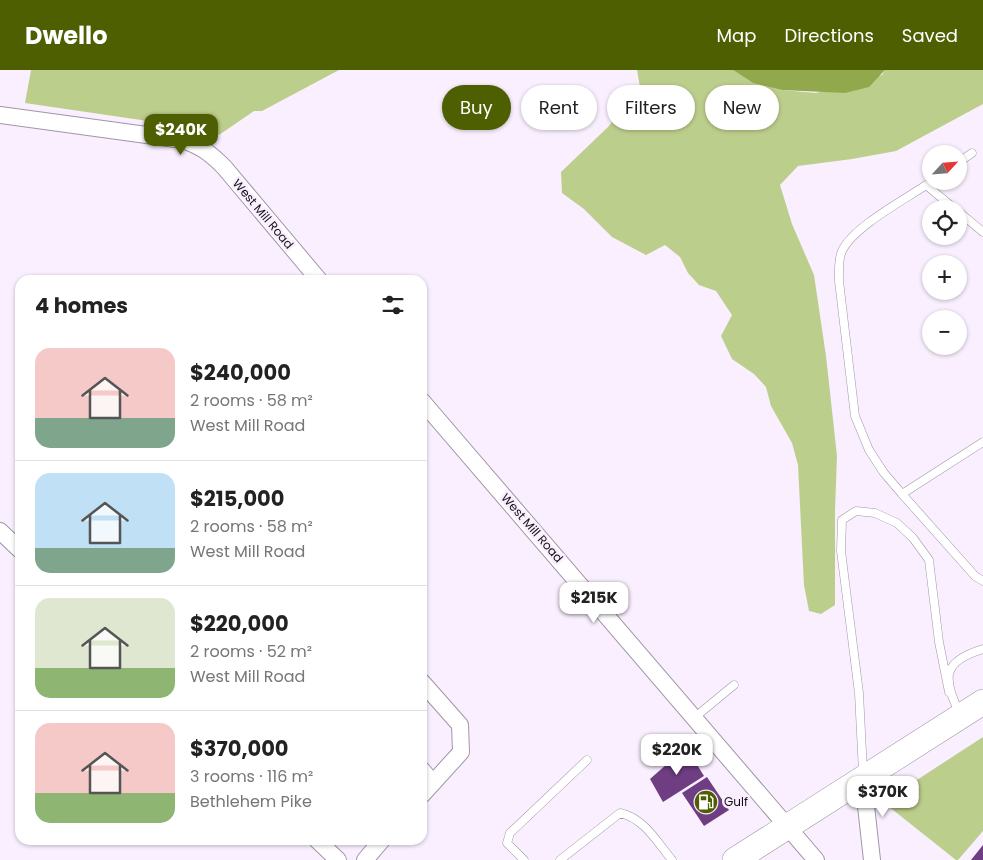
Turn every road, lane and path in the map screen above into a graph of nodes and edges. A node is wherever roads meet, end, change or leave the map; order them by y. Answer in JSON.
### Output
{"nodes":[{"id":1,"x":0,"y":115,"type":"edge"},
{"id":2,"x":972,"y":153,"type":"dead end"},
{"id":3,"x":968,"y":156,"type":"edge"},
{"id":4,"x":922,"y":188,"type":"edge"},
{"id":5,"x":936,"y":190,"type":"edge"},
{"id":6,"x":946,"y":200,"type":"edge"},
{"id":7,"x":967,"y":219,"type":"edge"},
{"id":8,"x":983,"y":232,"type":"edge"},
{"id":9,"x":314,"y":275,"type":"edge"},
{"id":10,"x":427,"y":407,"type":"edge"},
{"id":11,"x":983,"y":442,"type":"edge"},
{"id":12,"x":902,"y":494,"type":"junction"},
{"id":13,"x":0,"y":531,"type":"edge"},
{"id":14,"x":15,"y":545,"type":"edge"},
{"id":15,"x":983,"y":581,"type":"edge"},
{"id":16,"x":983,"y":648,"type":"edge"},
{"id":17,"x":734,"y":685,"type":"dead end"},
{"id":18,"x":427,"y":688,"type":"edge"},
{"id":19,"x":949,"y":692,"type":"junction"},
{"id":20,"x":983,"y":702,"type":"edge"},
{"id":21,"x":961,"y":716,"type":"junction"},
{"id":22,"x":694,"y":718,"type":"junction"},
{"id":23,"x":587,"y":760,"type":"dead end"},
{"id":24,"x":864,"y":779,"type":"junction"},
{"id":25,"x":428,"y":789,"type":"edge"},
{"id":26,"x":788,"y":827,"type":"junction"},
{"id":27,"x":322,"y":845,"type":"edge"},
{"id":28,"x":378,"y":845,"type":"edge"},
{"id":29,"x":747,"y":855,"type":"edge"},
{"id":30,"x":338,"y":860,"type":"edge"},
{"id":31,"x":365,"y":860,"type":"edge"},
{"id":32,"x":524,"y":860,"type":"edge"},
{"id":33,"x":560,"y":860,"type":"edge"},
{"id":34,"x":672,"y":860,"type":"edge"},
{"id":35,"x":816,"y":860,"type":"edge"},
{"id":36,"x":872,"y":860,"type":"edge"}],
"edges":[{"from":1,"to":9,"type":"street","name":"West Mill Road"},
{"from":2,"to":3,"type":"lane"},
{"from":4,"to":12,"type":"lane"},
{"from":5,"to":6,"type":"lane"},
{"from":7,"to":8,"type":"lane"},
{"from":10,"to":22,"type":"street","name":"West Mill Road"},
{"from":11,"to":12,"type":"lane"},
{"from":12,"to":15,"type":"lane"},
{"from":13,"to":14,"type":"street"},
{"from":16,"to":19,"type":"lane"},
{"from":17,"to":22,"type":"lane"},
{"from":18,"to":25,"type":"street"},
{"from":19,"to":21,"type":"lane"},
{"from":19,"to":24,"type":"lane"},
{"from":20,"to":21,"type":"main road"},
{"from":21,"to":24,"type":"main road"},
{"from":22,"to":26,"type":"street","name":"West Mill Road"},
{"from":23,"to":32,"type":"lane"},
{"from":24,"to":26,"type":"main road"},
{"from":24,"to":36,"type":"street"},
{"from":26,"to":29,"type":"main road"},
{"from":26,"to":35,"type":"street","name":"West Mill Road"},
{"from":27,"to":30,"type":"street"},
{"from":28,"to":31,"type":"street"},
{"from":33,"to":34,"type":"lane"}]}
